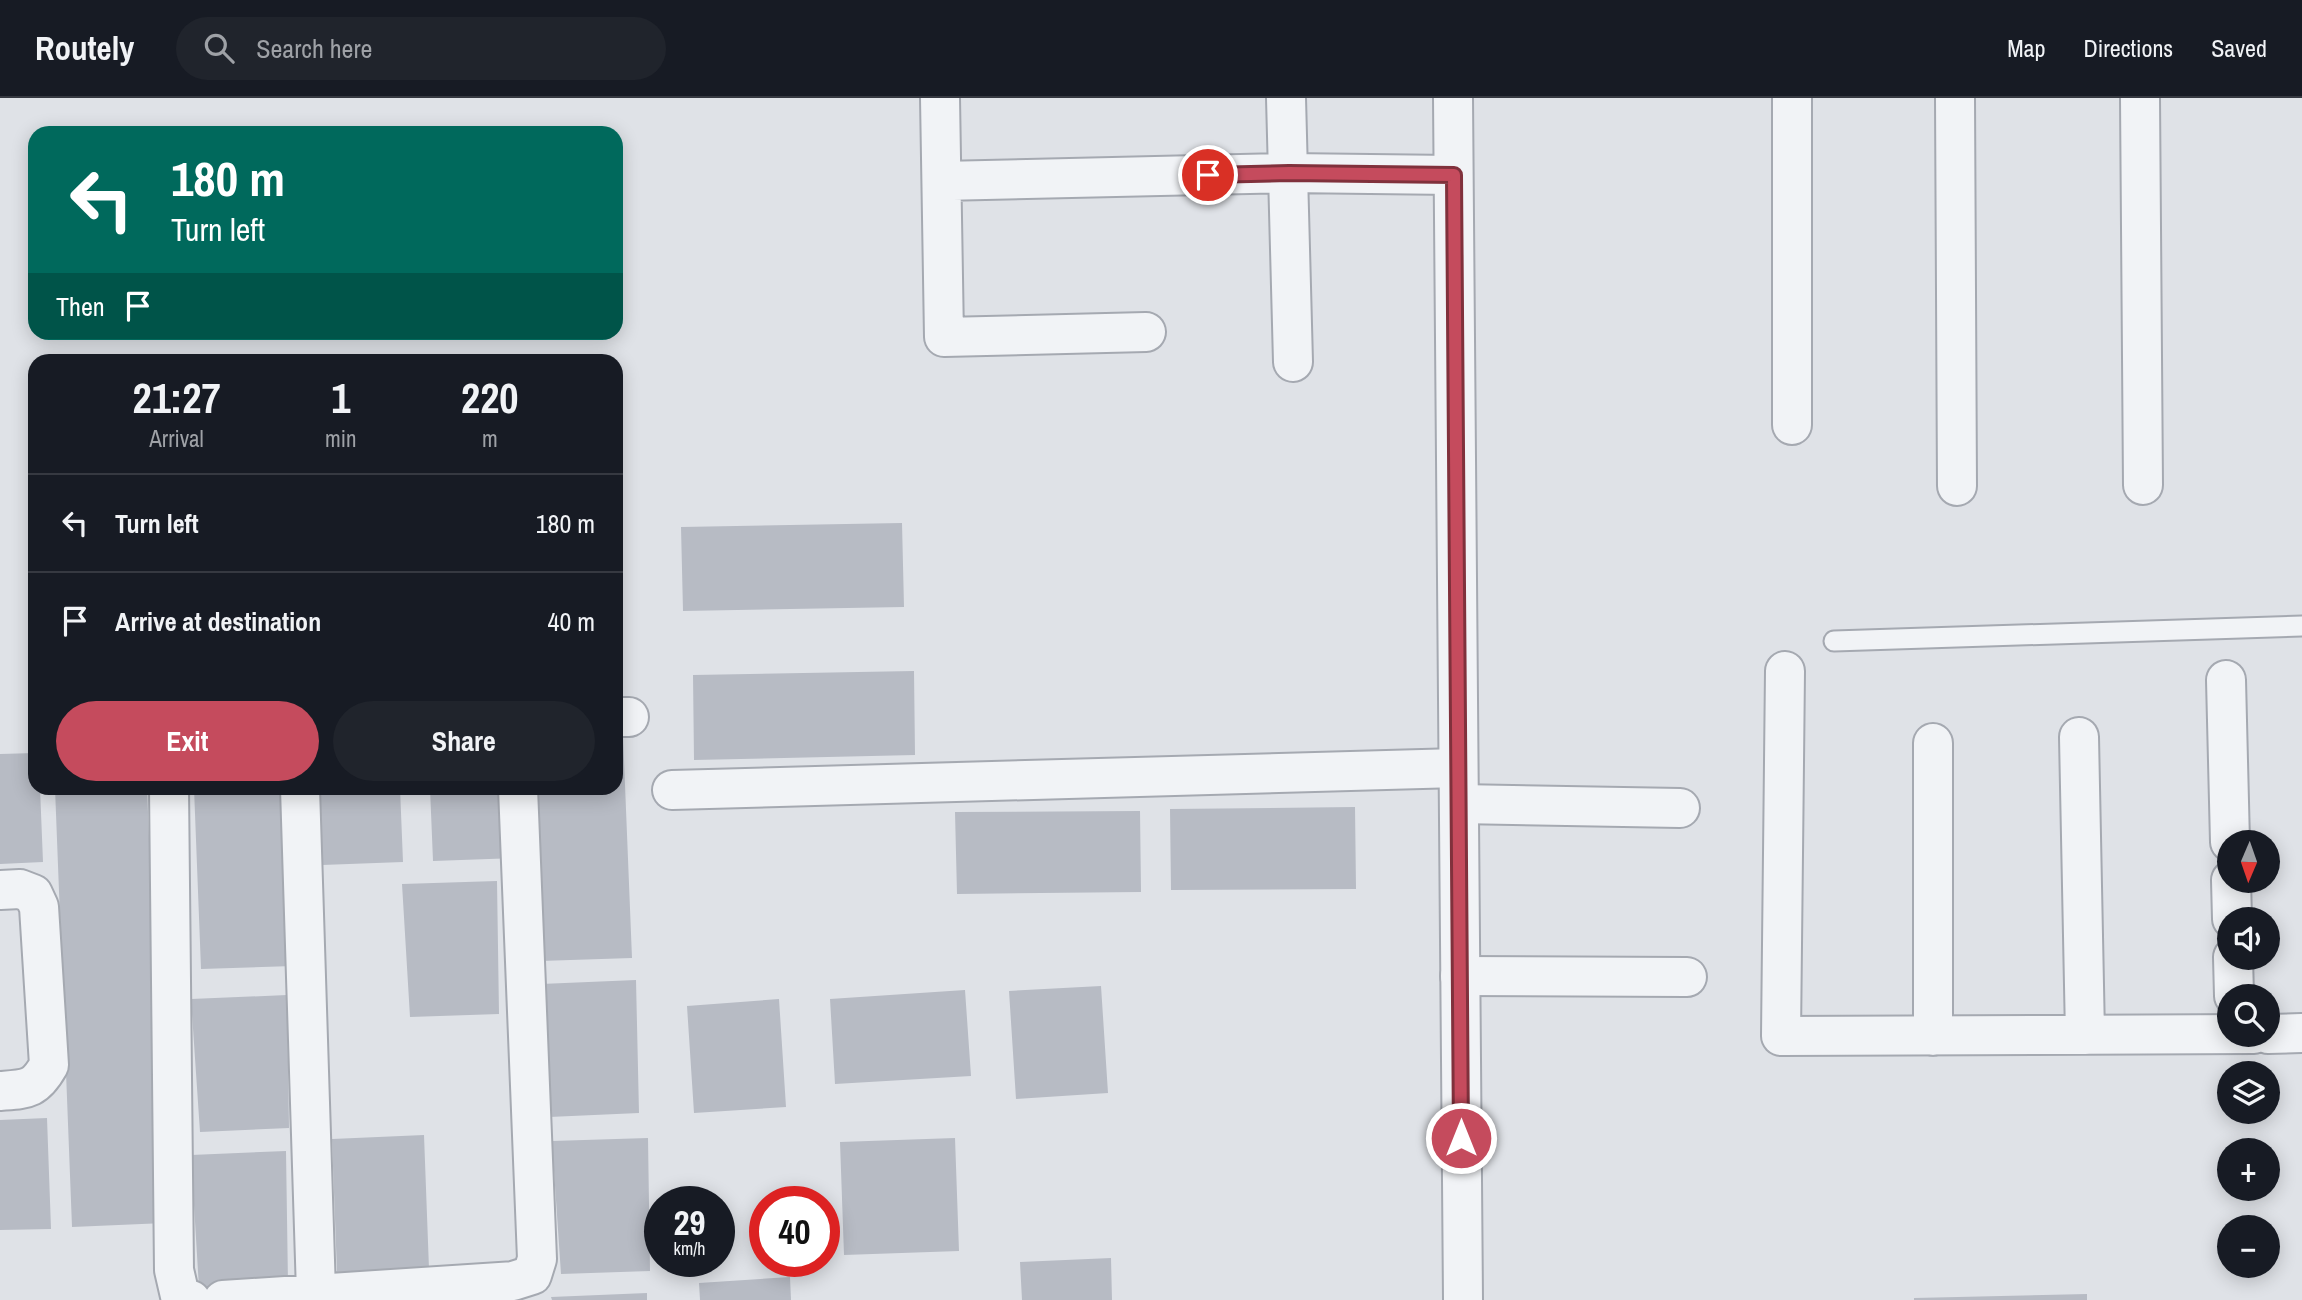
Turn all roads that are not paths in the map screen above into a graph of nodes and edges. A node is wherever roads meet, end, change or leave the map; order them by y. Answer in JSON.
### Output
{"nodes":[{"id":1,"x":940,"y":98,"type":"edge"},
{"id":2,"x":1286,"y":98,"type":"edge"},
{"id":3,"x":1453,"y":98,"type":"edge"},
{"id":4,"x":1792,"y":98,"type":"edge"},
{"id":5,"x":1955,"y":98,"type":"edge"},
{"id":6,"x":2140,"y":98,"type":"edge"},
{"id":7,"x":1289,"y":173,"type":"junction"},
{"id":8,"x":1454,"y":175,"type":"junction"},
{"id":9,"x":942,"y":181,"type":"junction"},
{"id":10,"x":1146,"y":332,"type":"dead end"},
{"id":11,"x":1293,"y":362,"type":"dead end"},
{"id":12,"x":1792,"y":425,"type":"dead end"},
{"id":13,"x":2143,"y":485,"type":"dead end"},
{"id":14,"x":1957,"y":486,"type":"dead end"},
{"id":15,"x":2302,"y":626,"type":"edge"},
{"id":16,"x":1834,"y":641,"type":"dead end"},
{"id":17,"x":1785,"y":671,"type":"dead end"},
{"id":18,"x":2226,"y":680,"type":"dead end"},
{"id":19,"x":2079,"y":737,"type":"dead end"},
{"id":20,"x":1933,"y":743,"type":"dead end"},
{"id":21,"x":1458,"y":786,"type":"junction"},
{"id":22,"x":671,"y":790,"type":"dead end"},
{"id":23,"x":169,"y":795,"type":"edge"},
{"id":24,"x":300,"y":795,"type":"edge"},
{"id":25,"x":517,"y":795,"type":"edge"},
{"id":26,"x":1679,"y":808,"type":"dead end"},
{"id":27,"x":2230,"y":830,"type":"edge"},
{"id":28,"x":0,"y":890,"type":"edge"},
{"id":29,"x":1460,"y":976,"type":"junction"},
{"id":30,"x":1687,"y":977,"type":"dead end"},
{"id":31,"x":2302,"y":1033,"type":"edge"},
{"id":32,"x":2280,"y":1034,"type":"edge"},
{"id":33,"x":2085,"y":1035,"type":"junction"},
{"id":34,"x":2217,"y":1035,"type":"edge"},
{"id":35,"x":1933,"y":1036,"type":"junction"},
{"id":36,"x":0,"y":1091,"type":"edge"},
{"id":37,"x":316,"y":1293,"type":"junction"},
{"id":38,"x":425,"y":1293,"type":"edge"},
{"id":39,"x":191,"y":1300,"type":"edge"},
{"id":40,"x":223,"y":1300,"type":"edge"},
{"id":41,"x":1463,"y":1300,"type":"edge"}],
"edges":[{"from":1,"to":9,"type":"street"},
{"from":2,"to":7,"type":"street"},
{"from":3,"to":8,"type":"street"},
{"from":4,"to":12,"type":"street"},
{"from":5,"to":14,"type":"street"},
{"from":6,"to":13,"type":"street"},
{"from":7,"to":8,"type":"street"},
{"from":7,"to":9,"type":"street"},
{"from":7,"to":11,"type":"street"},
{"from":8,"to":21,"type":"street"},
{"from":9,"to":10,"type":"street"},
{"from":15,"to":16,"type":"lane"},
{"from":17,"to":35,"type":"street"},
{"from":18,"to":27,"type":"street"},
{"from":19,"to":33,"type":"street"},
{"from":20,"to":35,"type":"street"},
{"from":21,"to":22,"type":"street"},
{"from":21,"to":26,"type":"street"},
{"from":21,"to":29,"type":"street"},
{"from":23,"to":39,"type":"street"},
{"from":24,"to":37,"type":"street"},
{"from":25,"to":38,"type":"street"},
{"from":28,"to":36,"type":"street"},
{"from":29,"to":30,"type":"street"},
{"from":29,"to":41,"type":"street"},
{"from":31,"to":32,"type":"street"},
{"from":33,"to":34,"type":"street"},
{"from":33,"to":35,"type":"street"},
{"from":37,"to":38,"type":"street"},
{"from":37,"to":40,"type":"street"}]}
